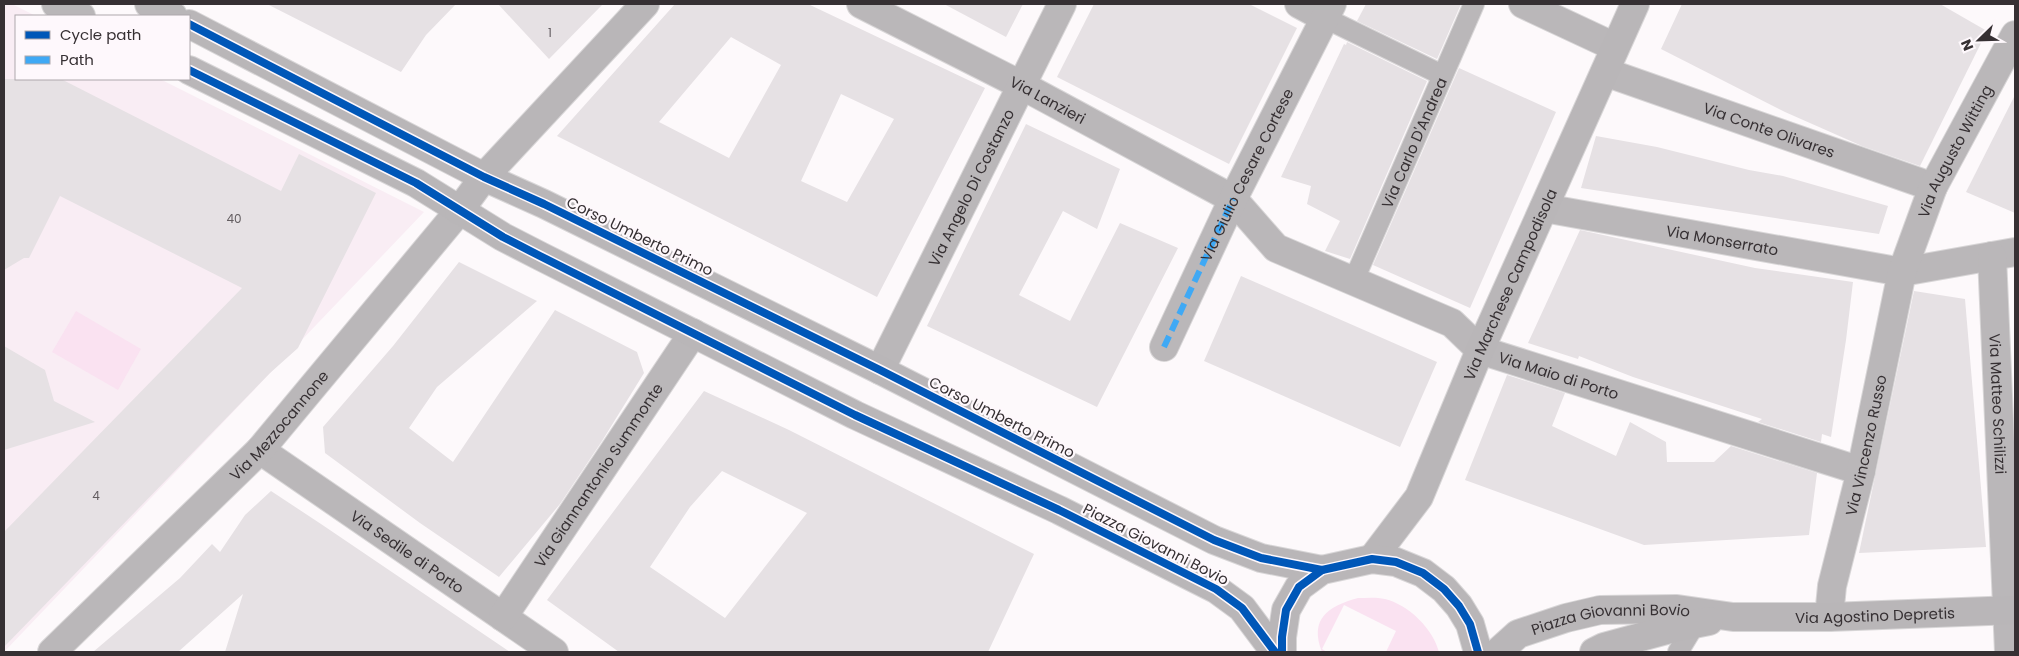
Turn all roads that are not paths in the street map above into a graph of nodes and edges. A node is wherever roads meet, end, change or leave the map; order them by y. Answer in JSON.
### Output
{"nodes":[{"id":1,"x":56,"y":4,"type":"edge"},
{"id":2,"x":149,"y":4,"type":"edge"},
{"id":3,"x":646,"y":4,"type":"edge"},
{"id":4,"x":861,"y":4,"type":"edge"},
{"id":5,"x":1062,"y":4,"type":"edge"},
{"id":6,"x":1299,"y":4,"type":"edge"},
{"id":7,"x":1474,"y":4,"type":"edge"},
{"id":8,"x":1523,"y":4,"type":"edge"},
{"id":9,"x":1635,"y":4,"type":"edge"},
{"id":10,"x":1329,"y":11,"type":"edge"},
{"id":11,"x":79,"y":15,"type":"edge"},
{"id":12,"x":171,"y":15,"type":"edge"},
{"id":13,"x":190,"y":25,"type":"edge"},
{"id":14,"x":2015,"y":35,"type":"edge"},
{"id":15,"x":1615,"y":47,"type":"junction"},
{"id":16,"x":190,"y":70,"type":"edge"},
{"id":17,"x":1605,"y":72,"type":"junction"},
{"id":18,"x":1442,"y":75,"type":"junction"},
{"id":19,"x":1021,"y":84,"type":"junction"},
{"id":20,"x":484,"y":177,"type":"junction"},
{"id":21,"x":1933,"y":187,"type":"junction"},
{"id":22,"x":1233,"y":199,"type":"junction"},
{"id":23,"x":1544,"y":208,"type":"junction"},
{"id":24,"x":459,"y":211,"type":"junction"},
{"id":25,"x":2004,"y":254,"type":"edge"},
{"id":26,"x":1902,"y":272,"type":"junction"},
{"id":27,"x":1353,"y":282,"type":"junction"},
{"id":28,"x":693,"y":333,"type":"junction"},
{"id":29,"x":1164,"y":347,"type":"dead end"},
{"id":30,"x":1480,"y":350,"type":"junction"},
{"id":31,"x":880,"y":370,"type":"junction"},
{"id":32,"x":2007,"y":400,"type":"edge"},
{"id":33,"x":260,"y":450,"type":"junction"},
{"id":34,"x":1080,"y":471,"type":"joint"},
{"id":35,"x":1861,"y":471,"type":"junction"},
{"id":36,"x":1372,"y":559,"type":"junction"},
{"id":37,"x":1322,"y":570,"type":"junction"},
{"id":38,"x":2011,"y":610,"type":"edge"},
{"id":39,"x":1829,"y":616,"type":"junction"},
{"id":40,"x":503,"y":617,"type":"junction"},
{"id":41,"x":1733,"y":617,"type":"junction"},
{"id":42,"x":1695,"y":624,"type":"junction"},
{"id":43,"x":52,"y":652,"type":"edge"},
{"id":44,"x":554,"y":652,"type":"edge"},
{"id":45,"x":1275,"y":652,"type":"edge"},
{"id":46,"x":1282,"y":652,"type":"edge"},
{"id":47,"x":1478,"y":652,"type":"edge"},
{"id":48,"x":1498,"y":652,"type":"edge"},
{"id":49,"x":1594,"y":652,"type":"edge"},
{"id":50,"x":1678,"y":652,"type":"edge"},
{"id":51,"x":2010,"y":652,"type":"edge"}],
"edges":[{"from":1,"to":11,"type":"main road"},
{"from":2,"to":12,"type":"main road"},
{"from":3,"to":20,"type":"main road","name":"Via Mezzocannone"},
{"from":4,"to":19,"type":"street","name":"Via Lanzieri"},
{"from":5,"to":19,"type":"street","name":"Via Angelo Di Costanzo"},
{"from":6,"to":10,"type":"street"},
{"from":7,"to":18,"type":"lane","name":"Via Carlo D'Andrea"},
{"from":8,"to":15,"type":"street"},
{"from":9,"to":15,"type":"main road","name":"Via Marchese Campodisola"},
{"from":10,"to":18,"type":"lane"},
{"from":10,"to":22,"type":"street","name":"Via Giulio Cesare Cortese"},
{"from":13,"to":20,"type":"main road","name":"Corso Umberto Primo"},
{"from":14,"to":21,"type":"street","name":"Via Augusto Witting"},
{"from":15,"to":17,"type":"main road","name":"Via Marchese Campodisola"},
{"from":16,"to":24,"type":"main road"},
{"from":17,"to":21,"type":"street","name":"Via Conte Olivares"},
{"from":17,"to":23,"type":"main road","name":"Via Marchese Campodisola"},
{"from":18,"to":27,"type":"lane","name":"Via Carlo D'Andrea"},
{"from":19,"to":22,"type":"street","name":"Via Lanzieri"},
{"from":19,"to":31,"type":"street","name":"Via Angelo Di Costanzo"},
{"from":20,"to":24,"type":"main road","name":"Via Mezzocannone"},
{"from":20,"to":31,"type":"main road","name":"Corso Umberto Primo"},
{"from":21,"to":26,"type":"street","name":"Via Augusto Witting"},
{"from":22,"to":27,"type":"street","name":"Via Maio di Porto"},
{"from":22,"to":29,"type":"street","name":"Via Giulio Cesare Cortese"},
{"from":23,"to":26,"type":"street","name":"Via Monserrato"},
{"from":23,"to":30,"type":"main road","name":"Via Marchese Campodisola"},
{"from":24,"to":28,"type":"main road"},
{"from":24,"to":33,"type":"street","name":"Via Mezzocannone"},
{"from":25,"to":26,"type":"street"},
{"from":25,"to":32,"type":"street","name":"Via Matteo Schilizzi"},
{"from":26,"to":35,"type":"street","name":"Via Vincenzo Russo"},
{"from":27,"to":30,"type":"street","name":"Via Maio di Porto"},
{"from":28,"to":40,"type":"street","name":"Via Giannantonio Summonte"},
{"from":28,"to":45,"type":"main road","name":"Piazza Giovanni Bovio"},
{"from":30,"to":35,"type":"street","name":"Via Maio di Porto"},
{"from":30,"to":36,"type":"main road","name":"Via Marchese Campodisola"},
{"from":31,"to":34,"type":"main road","name":"Corso Umberto Primo"},
{"from":32,"to":38,"type":"street","name":"Via Matteo Schilizzi"},
{"from":33,"to":40,"type":"street","name":"Via Sedile di Porto"},
{"from":33,"to":43,"type":"street","name":"Via Mezzocannone"},
{"from":34,"to":37,"type":"main road","name":"Piazza Giovanni Bovio"},
{"from":35,"to":39,"type":"street","name":"Via Vincenzo Russo"},
{"from":36,"to":37,"type":"main road","name":"Piazza Giovanni Bovio"},
{"from":36,"to":47,"type":"main road","name":"Piazza Giovanni Bovio"},
{"from":37,"to":46,"type":"main road","name":"Piazza Giovanni Bovio"},
{"from":38,"to":39,"type":"main road","name":"Via Agostino Depretis"},
{"from":38,"to":51,"type":"street","name":"Via Matteo Schilizzi"},
{"from":39,"to":41,"type":"main road","name":"Via Agostino Depretis"},
{"from":40,"to":44,"type":"street","name":"Via Sedile di Porto"},
{"from":41,"to":42,"type":"main road"},
{"from":41,"to":48,"type":"main road","name":"Piazza Giovanni Bovio"},
{"from":42,"to":49,"type":"main road"},
{"from":42,"to":50,"type":"lane","name":"Piazza Giovanni Bovio"}]}
